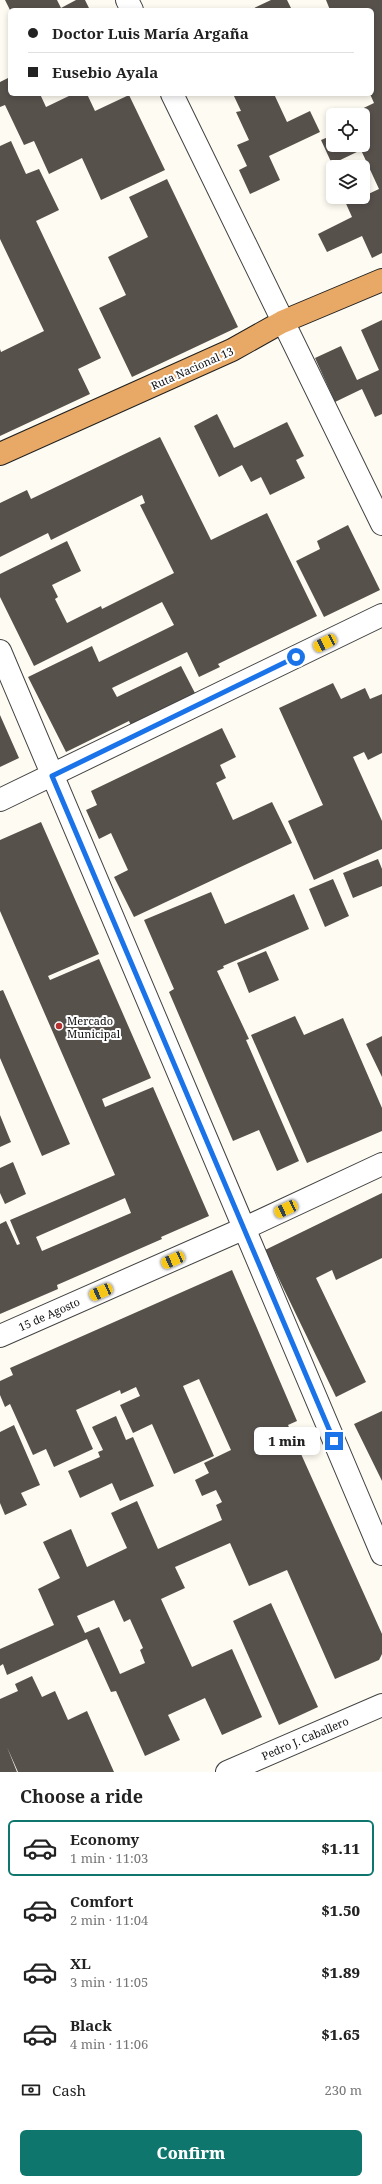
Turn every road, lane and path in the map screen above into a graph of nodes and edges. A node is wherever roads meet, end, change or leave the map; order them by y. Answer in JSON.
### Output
{"nodes":[{"id":1,"x":173,"y":96,"type":"edge"},
{"id":2,"x":382,"y":280,"type":"edge"},
{"id":3,"x":282,"y":322,"type":"junction"},
{"id":4,"x":0,"y":454,"type":"edge"},
{"id":5,"x":382,"y":524,"type":"edge"},
{"id":6,"x":382,"y":615,"type":"edge"},
{"id":7,"x":0,"y":651,"type":"edge"},
{"id":8,"x":52,"y":776,"type":"junction"},
{"id":9,"x":0,"y":800,"type":"edge"},
{"id":10,"x":382,"y":1164,"type":"edge"},
{"id":11,"x":245,"y":1228,"type":"junction"},
{"id":12,"x":0,"y":1336,"type":"edge"},
{"id":13,"x":382,"y":1554,"type":"edge"},
{"id":14,"x":382,"y":1705,"type":"edge"},
{"id":15,"x":227,"y":1772,"type":"edge"}],
"edges":[{"from":1,"to":3,"type":"street"},
{"from":2,"to":3,"type":"highway","name":"Ruta Nacional 13"},
{"from":3,"to":4,"type":"highway","name":"Ruta Nacional 13"},
{"from":3,"to":5,"type":"street"},
{"from":6,"to":8,"type":"street"},
{"from":7,"to":8,"type":"street"},
{"from":8,"to":9,"type":"street"},
{"from":8,"to":11,"type":"street"},
{"from":10,"to":11,"type":"street","name":"15 de Agosto"},
{"from":11,"to":12,"type":"street","name":"15 de Agosto"},
{"from":11,"to":13,"type":"street"},
{"from":14,"to":15,"type":"street","name":"Pedro J. Caballero"}]}
